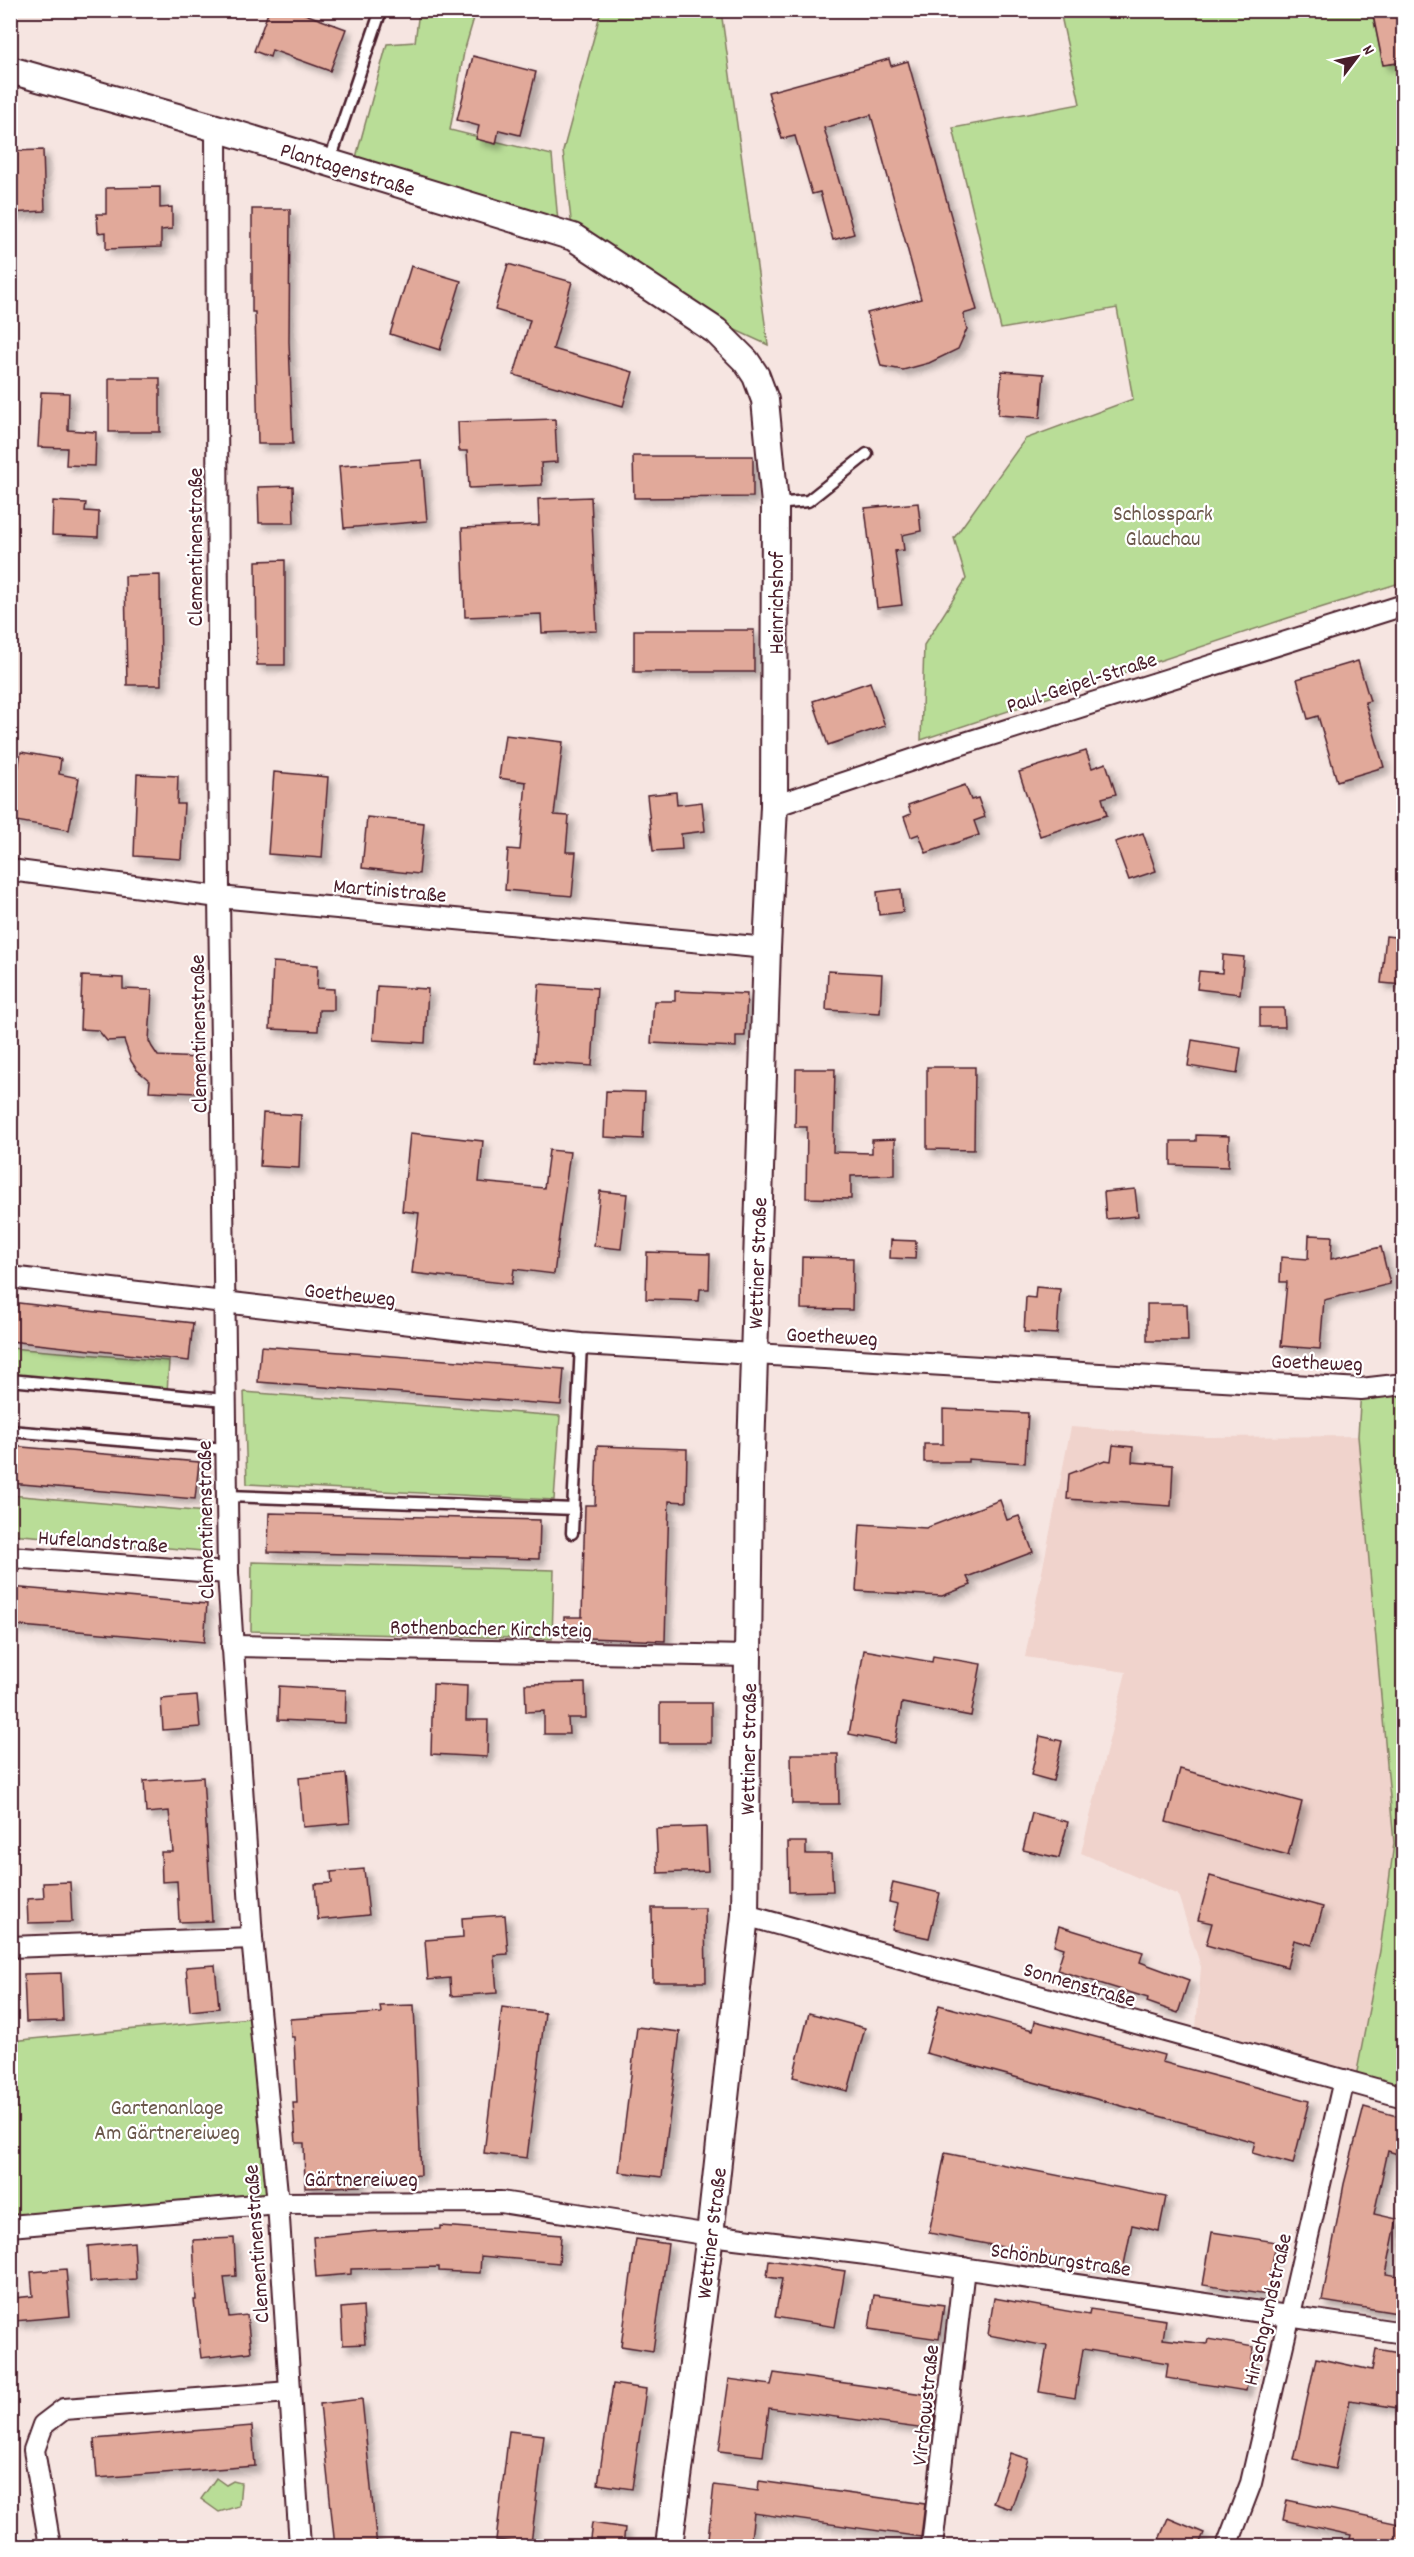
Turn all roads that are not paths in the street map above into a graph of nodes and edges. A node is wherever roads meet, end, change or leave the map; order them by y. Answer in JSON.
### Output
{"nodes":[{"id":1,"x":380,"y":13,"type":"dead end"},
{"id":2,"x":10,"y":70,"type":"edge"},
{"id":3,"x":216,"y":128,"type":"junction"},
{"id":4,"x":329,"y":163,"type":"junction"},
{"id":5,"x":670,"y":300,"type":"joint"},
{"id":6,"x":867,"y":454,"type":"dead end"},
{"id":7,"x":775,"y":504,"type":"junction"},
{"id":8,"x":1404,"y":605,"type":"edge"},
{"id":9,"x":774,"y":807,"type":"junction"},
{"id":10,"x":10,"y":870,"type":"edge"},
{"id":11,"x":219,"y":897,"type":"junction"},
{"id":12,"x":766,"y":948,"type":"junction"},
{"id":13,"x":10,"y":1277,"type":"edge"},
{"id":14,"x":224,"y":1303,"type":"junction"},
{"id":15,"x":581,"y":1344,"type":"junction"},
{"id":16,"x":754,"y":1355,"type":"junction"},
{"id":17,"x":10,"y":1380,"type":"edge"},
{"id":18,"x":1404,"y":1384,"type":"edge"},
{"id":19,"x":225,"y":1400,"type":"junction"},
{"id":20,"x":10,"y":1431,"type":"edge"},
{"id":21,"x":226,"y":1449,"type":"junction"},
{"id":22,"x":227,"y":1496,"type":"junction"},
{"id":23,"x":574,"y":1509,"type":"junction"},
{"id":24,"x":572,"y":1533,"type":"dead end"},
{"id":25,"x":10,"y":1557,"type":"edge"},
{"id":26,"x":228,"y":1574,"type":"junction"},
{"id":27,"x":232,"y":1646,"type":"junction"},
{"id":28,"x":749,"y":1656,"type":"junction"},
{"id":29,"x":745,"y":1915,"type":"junction"},
{"id":30,"x":252,"y":1938,"type":"junction"},
{"id":31,"x":10,"y":1947,"type":"edge"},
{"id":32,"x":1344,"y":2080,"type":"junction"},
{"id":33,"x":1404,"y":2097,"type":"edge"},
{"id":34,"x":278,"y":2203,"type":"junction"},
{"id":35,"x":10,"y":2226,"type":"edge"},
{"id":36,"x":710,"y":2235,"type":"junction"},
{"id":37,"x":964,"y":2268,"type":"junction"},
{"id":38,"x":1290,"y":2316,"type":"junction"},
{"id":39,"x":1404,"y":2333,"type":"edge"},
{"id":40,"x":289,"y":2392,"type":"junction"},
{"id":41,"x":50,"y":2547,"type":"edge"},
{"id":42,"x":300,"y":2547,"type":"edge"},
{"id":43,"x":669,"y":2547,"type":"edge"},
{"id":44,"x":932,"y":2547,"type":"edge"},
{"id":45,"x":1227,"y":2547,"type":"edge"}],
"edges":[{"from":1,"to":4,"type":"lane"},
{"from":2,"to":3,"type":"street","name":"Plantagenstraße"},
{"from":3,"to":4,"type":"street","name":"Plantagenstraße"},
{"from":3,"to":11,"type":"street","name":"Clementinenstraße"},
{"from":4,"to":5,"type":"street","name":"Plantagenstraße"},
{"from":5,"to":7,"type":"street","name":"Heinrichshof"},
{"from":6,"to":7,"type":"lane"},
{"from":7,"to":9,"type":"street","name":"Heinrichshof"},
{"from":8,"to":9,"type":"street","name":"Paul-Geipel-Straße"},
{"from":9,"to":12,"type":"street","name":"Heinrichshof"},
{"from":10,"to":11,"type":"street","name":"Martinistraße"},
{"from":11,"to":12,"type":"street","name":"Martinistraße"},
{"from":11,"to":14,"type":"street","name":"Clementinenstraße"},
{"from":12,"to":16,"type":"street","name":"Wettiner Straße"},
{"from":13,"to":14,"type":"street"},
{"from":14,"to":15,"type":"street","name":"Goetheweg"},
{"from":14,"to":19,"type":"street","name":"Clementinenstraße"},
{"from":15,"to":16,"type":"street","name":"Goetheweg"},
{"from":15,"to":23,"type":"lane"},
{"from":16,"to":18,"type":"street","name":"Goetheweg"},
{"from":16,"to":28,"type":"street","name":"Wettiner Straße"},
{"from":17,"to":19,"type":"lane"},
{"from":19,"to":21,"type":"street","name":"Clementinenstraße"},
{"from":20,"to":21,"type":"lane"},
{"from":21,"to":22,"type":"street","name":"Clementinenstraße"},
{"from":22,"to":23,"type":"lane"},
{"from":22,"to":26,"type":"street","name":"Clementinenstraße"},
{"from":23,"to":24,"type":"lane"},
{"from":25,"to":26,"type":"street","name":"Hufelandstraße"},
{"from":26,"to":27,"type":"street","name":"Clementinenstraße"},
{"from":27,"to":28,"type":"street","name":"Rothenbacher Kirchsteig"},
{"from":27,"to":30,"type":"street","name":"Clementinenstraße"},
{"from":28,"to":29,"type":"street","name":"Wettiner Straße"},
{"from":29,"to":32,"type":"street","name":"Sonnenstraße"},
{"from":29,"to":36,"type":"street","name":"Wettiner Straße"},
{"from":30,"to":31,"type":"street"},
{"from":30,"to":34,"type":"street","name":"Clementinenstraße"},
{"from":32,"to":33,"type":"street","name":"Sonnenstraße"},
{"from":32,"to":38,"type":"street","name":"Hirschgrundstraße"},
{"from":34,"to":35,"type":"street","name":"Gärtnereiweg"},
{"from":34,"to":36,"type":"street","name":"Gärtnereiweg"},
{"from":34,"to":40,"type":"street","name":"Clementinenstraße"},
{"from":36,"to":37,"type":"street","name":"Schönburgstraße"},
{"from":36,"to":43,"type":"street","name":"Wettiner Straße"},
{"from":37,"to":38,"type":"street","name":"Schönburgstraße"},
{"from":37,"to":44,"type":"street","name":"Virchowstraße"},
{"from":38,"to":39,"type":"street","name":"Schönburgstraße"},
{"from":38,"to":45,"type":"street","name":"Hirschgrundstraße"},
{"from":40,"to":41,"type":"street"},
{"from":40,"to":42,"type":"street","name":"Clementinenstraße"}]}
